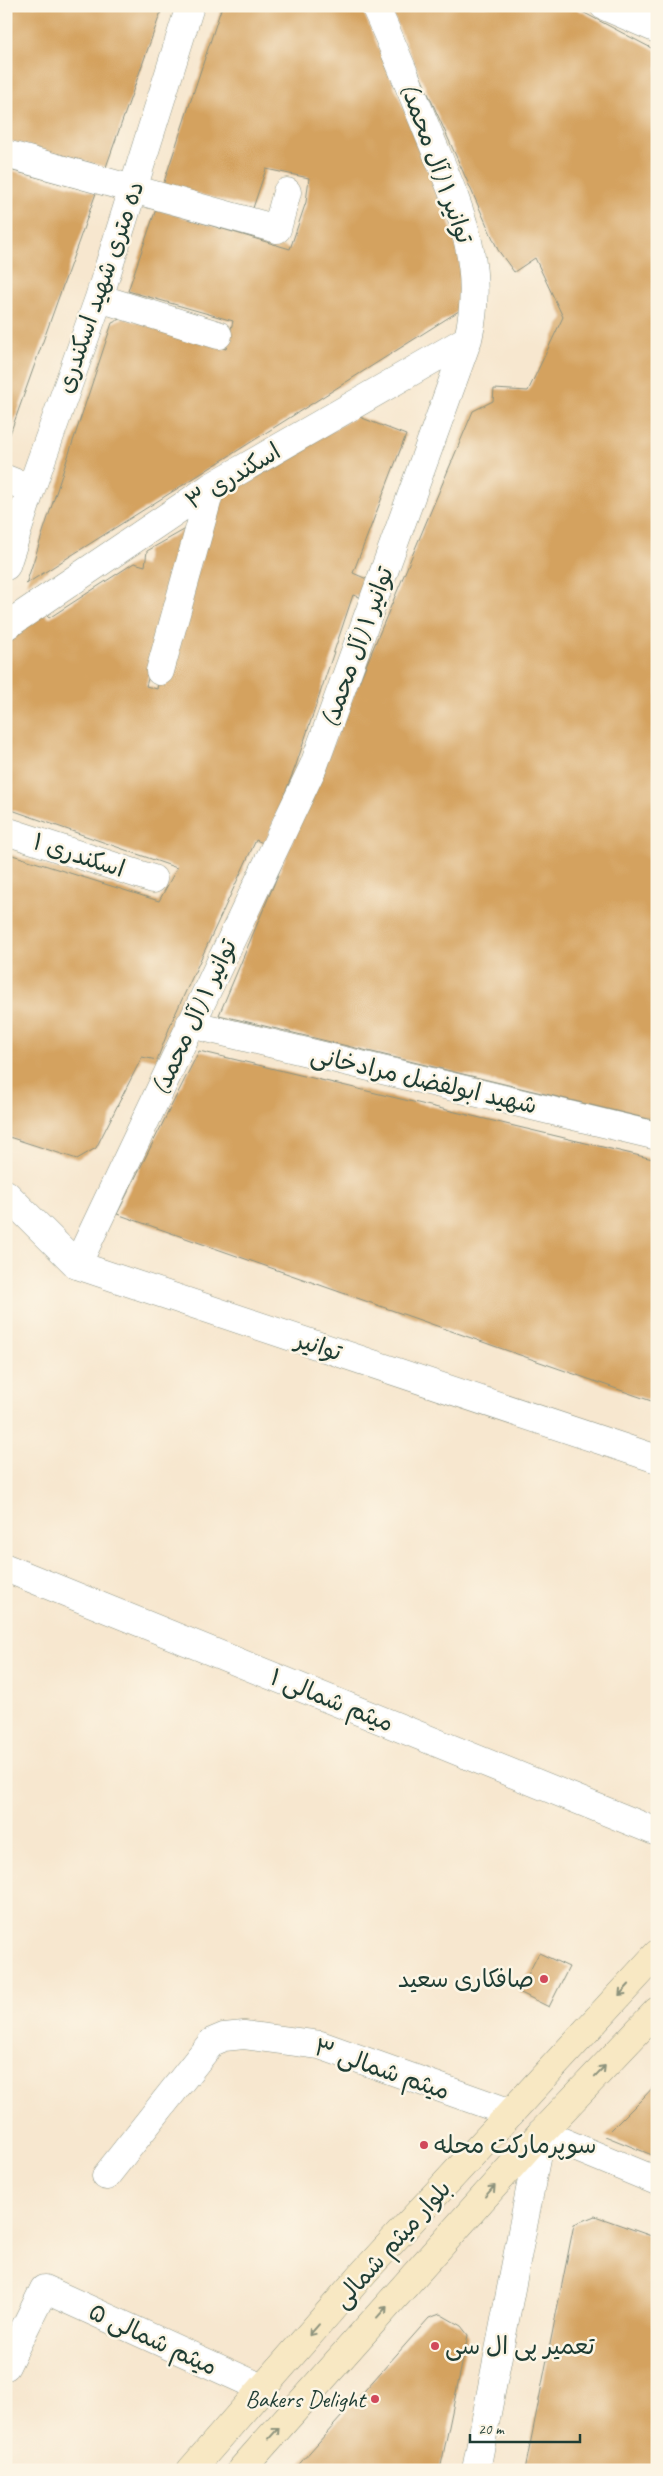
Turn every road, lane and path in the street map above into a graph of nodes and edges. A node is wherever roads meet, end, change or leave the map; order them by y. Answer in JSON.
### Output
{"nodes":[{"id":1,"x":190,"y":6,"type":"edge"},
{"id":2,"x":375,"y":6,"type":"edge"},
{"id":3,"x":604,"y":6,"type":"edge"},
{"id":4,"x":657,"y":30,"type":"edge"},
{"id":5,"x":6,"y":154,"type":"edge"},
{"id":6,"x":133,"y":190,"type":"junction"},
{"id":7,"x":288,"y":192,"type":"dead end"},
{"id":8,"x":98,"y":298,"type":"junction"},
{"id":9,"x":218,"y":335,"type":"dead end"},
{"id":10,"x":468,"y":338,"type":"junction"},
{"id":11,"x":18,"y":484,"type":"edge"},
{"id":12,"x":211,"y":487,"type":"junction"},
{"id":13,"x":6,"y":566,"type":"edge"},
{"id":14,"x":6,"y":626,"type":"edge"},
{"id":15,"x":160,"y":671,"type":"dead end"},
{"id":16,"x":6,"y":830,"type":"edge"},
{"id":17,"x":153,"y":879,"type":"dead end"},
{"id":18,"x":190,"y":1024,"type":"junction"},
{"id":19,"x":657,"y":1136,"type":"edge"},
{"id":20,"x":6,"y":1194,"type":"edge"},
{"id":21,"x":77,"y":1265,"type":"junction"},
{"id":22,"x":657,"y":1459,"type":"edge"},
{"id":23,"x":6,"y":1568,"type":"edge"},
{"id":24,"x":657,"y":1832,"type":"edge"},
{"id":25,"x":657,"y":1954,"type":"edge"},
{"id":26,"x":657,"y":2012,"type":"edge"},
{"id":27,"x":511,"y":2113,"type":"junction"},
{"id":28,"x":541,"y":2133,"type":"junction"},
{"id":29,"x":106,"y":2176,"type":"dead end"},
{"id":30,"x":657,"y":2181,"type":"edge"},
{"id":31,"x":6,"y":2366,"type":"edge"},
{"id":32,"x":262,"y":2388,"type":"junction"},
{"id":33,"x":190,"y":2470,"type":"edge"},
{"id":34,"x":241,"y":2470,"type":"edge"},
{"id":35,"x":476,"y":2470,"type":"edge"}],
"edges":[{"from":1,"to":6,"type":"street","name":"ده متری شهید اسکندری"},
{"from":2,"to":10,"type":"street","name":"توانیر ۱ (آل محمد)"},
{"from":3,"to":4,"type":"street"},
{"from":5,"to":6,"type":"street"},
{"from":6,"to":7,"type":"street"},
{"from":6,"to":8,"type":"street","name":"ده متری شهید اسکندری"},
{"from":8,"to":9,"type":"street"},
{"from":8,"to":11,"type":"street","name":"ده متری شهید اسکندری"},
{"from":10,"to":12,"type":"street","name":"اسکندری ۳"},
{"from":10,"to":18,"type":"street","name":"توانیر ۱ (آل محمد)"},
{"from":11,"to":13,"type":"street","name":"ده متری شهید اسکندری"},
{"from":12,"to":14,"type":"street","name":"اسکندری ۳"},
{"from":12,"to":15,"type":"street"},
{"from":16,"to":17,"type":"street","name":"اسکندری ۱"},
{"from":18,"to":19,"type":"street","name":"شهید ابولفضل مرادخانی"},
{"from":18,"to":21,"type":"street","name":"توانیر ۱ (آل محمد)"},
{"from":20,"to":21,"type":"street","name":"توانیر"},
{"from":21,"to":22,"type":"street","name":"توانیر"},
{"from":23,"to":24,"type":"street","name":"میثم شمالی ۱"},
{"from":25,"to":27,"type":"main road","name":"بلوار میثم شمالی","one_way":true},
{"from":28,"to":26,"type":"main road","name":"بلوار میثم شمالی","one_way":true},
{"from":27,"to":29,"type":"street","name":"میثم شمالی ۳"},
{"from":27,"to":32,"type":"main road","name":"بلوار میثم شمالی","one_way":true},
{"from":28,"to":30,"type":"street"},
{"from":34,"to":28,"type":"main road","name":"بلوار میثم شمالی","one_way":true},
{"from":28,"to":35,"type":"street"},
{"from":31,"to":32,"type":"street","name":"میثم شمالی ۵"},
{"from":32,"to":33,"type":"main road","name":"بلوار میثم شمالی"}]}
